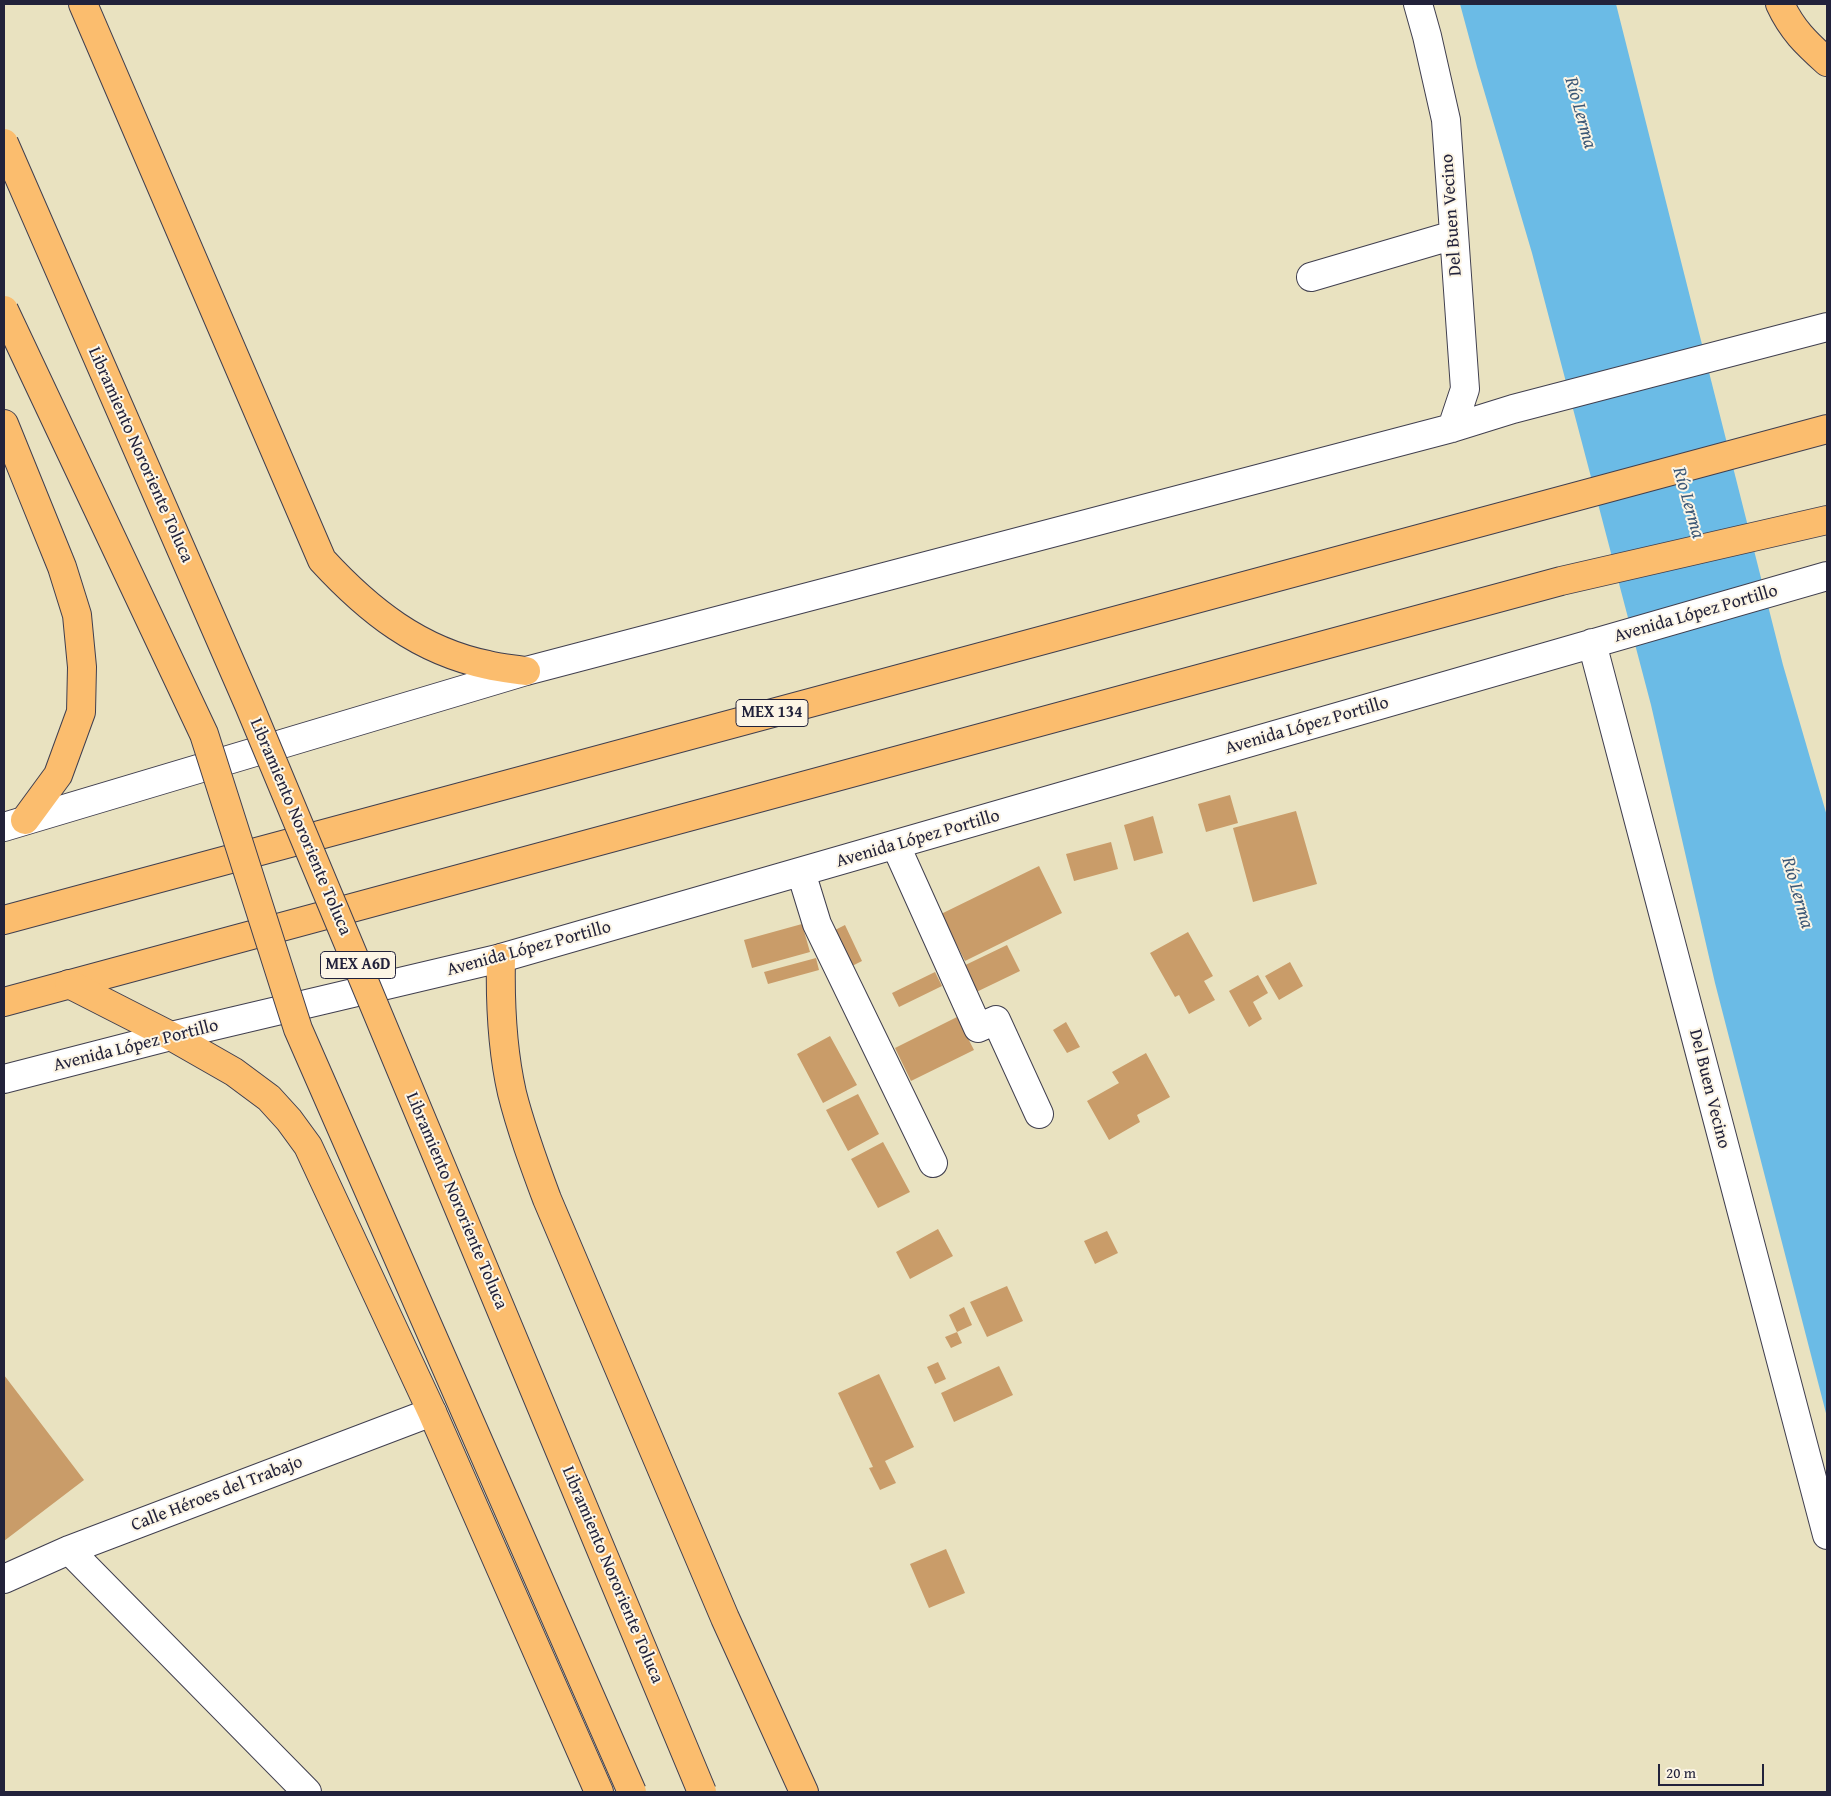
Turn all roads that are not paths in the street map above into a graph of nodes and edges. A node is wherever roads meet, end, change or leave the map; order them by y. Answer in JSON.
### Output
{"nodes":[{"id":1,"x":83,"y":4,"type":"edge"},
{"id":2,"x":1418,"y":4,"type":"edge"},
{"id":3,"x":1780,"y":4,"type":"edge"},
{"id":4,"x":1801,"y":38,"type":"junction"},
{"id":5,"x":1827,"y":42,"type":"edge"},
{"id":6,"x":1827,"y":62,"type":"edge"},
{"id":7,"x":4,"y":143,"type":"edge"},
{"id":8,"x":1454,"y":235,"type":"junction"},
{"id":9,"x":1310,"y":277,"type":"dead end"},
{"id":10,"x":4,"y":310,"type":"edge"},
{"id":11,"x":1827,"y":327,"type":"edge"},
{"id":12,"x":4,"y":424,"type":"edge"},
{"id":13,"x":1452,"y":428,"type":"junction"},
{"id":14,"x":1827,"y":429,"type":"edge"},
{"id":15,"x":1827,"y":520,"type":"edge"},
{"id":16,"x":1827,"y":576,"type":"edge"},
{"id":17,"x":1592,"y":643,"type":"junction"},
{"id":18,"x":526,"y":671,"type":"junction"},
{"id":19,"x":14,"y":823,"type":"edge"},
{"id":20,"x":896,"y":846,"type":"junction"},
{"id":21,"x":801,"y":872,"type":"junction"},
{"id":22,"x":4,"y":920,"type":"edge"},
{"id":23,"x":501,"y":958,"type":"junction"},
{"id":24,"x":69,"y":984,"type":"junction"},
{"id":25,"x":4,"y":1002,"type":"edge"},
{"id":26,"x":171,"y":1036,"type":"junction"},
{"id":27,"x":4,"y":1079,"type":"edge"},
{"id":28,"x":1039,"y":1114,"type":"dead end"},
{"id":29,"x":934,"y":1163,"type":"dead end"},
{"id":30,"x":432,"y":1412,"type":"junction"},
{"id":31,"x":1827,"y":1535,"type":"edge"},
{"id":32,"x":69,"y":1550,"type":"junction"},
{"id":33,"x":4,"y":1579,"type":"edge"},
{"id":34,"x":306,"y":1792,"type":"edge"},
{"id":35,"x":598,"y":1792,"type":"edge"},
{"id":36,"x":632,"y":1792,"type":"edge"},
{"id":37,"x":702,"y":1792,"type":"edge"},
{"id":38,"x":804,"y":1792,"type":"edge"}],
"edges":[{"from":1,"to":18,"type":"main road"},
{"from":2,"to":8,"type":"street","name":"Del Buen Vecino"},
{"from":3,"to":4,"type":"main road"},
{"from":4,"to":5,"type":"main road"},
{"from":4,"to":6,"type":"main road"},
{"from":7,"to":37,"type":"main road","name":"Libramiento Nororiente Toluca","number":"MEX A6D","bridge":true},
{"from":8,"to":9,"type":"street"},
{"from":8,"to":13,"type":"street","name":"Del Buen Vecino"},
{"from":10,"to":36,"type":"main road","bridge":true},
{"from":11,"to":13,"type":"street"},
{"from":12,"to":19,"type":"main road"},
{"from":13,"to":18,"type":"street"},
{"from":14,"to":22,"type":"main road","number":"MEX 134"},
{"from":15,"to":24,"type":"main road"},
{"from":16,"to":17,"type":"street","name":"Avenida López Portillo"},
{"from":17,"to":20,"type":"street","name":"Avenida López Portillo"},
{"from":17,"to":31,"type":"street","name":"Del Buen Vecino"},
{"from":18,"to":19,"type":"street"},
{"from":20,"to":21,"type":"street","name":"Avenida López Portillo"},
{"from":20,"to":28,"type":"street"},
{"from":21,"to":23,"type":"street","name":"Avenida López Portillo"},
{"from":21,"to":29,"type":"street"},
{"from":23,"to":26,"type":"street","name":"Avenida López Portillo"},
{"from":23,"to":38,"type":"main road"},
{"from":24,"to":25,"type":"main road"},
{"from":24,"to":26,"type":"main road"},
{"from":26,"to":27,"type":"street","name":"Avenida López Portillo"},
{"from":26,"to":30,"type":"main road"},
{"from":30,"to":32,"type":"street","name":"Calle Héroes del Trabajo"},
{"from":30,"to":35,"type":"main road"},
{"from":32,"to":33,"type":"street","name":"Calle Héroes del Trabajo"},
{"from":32,"to":34,"type":"street"}]}
